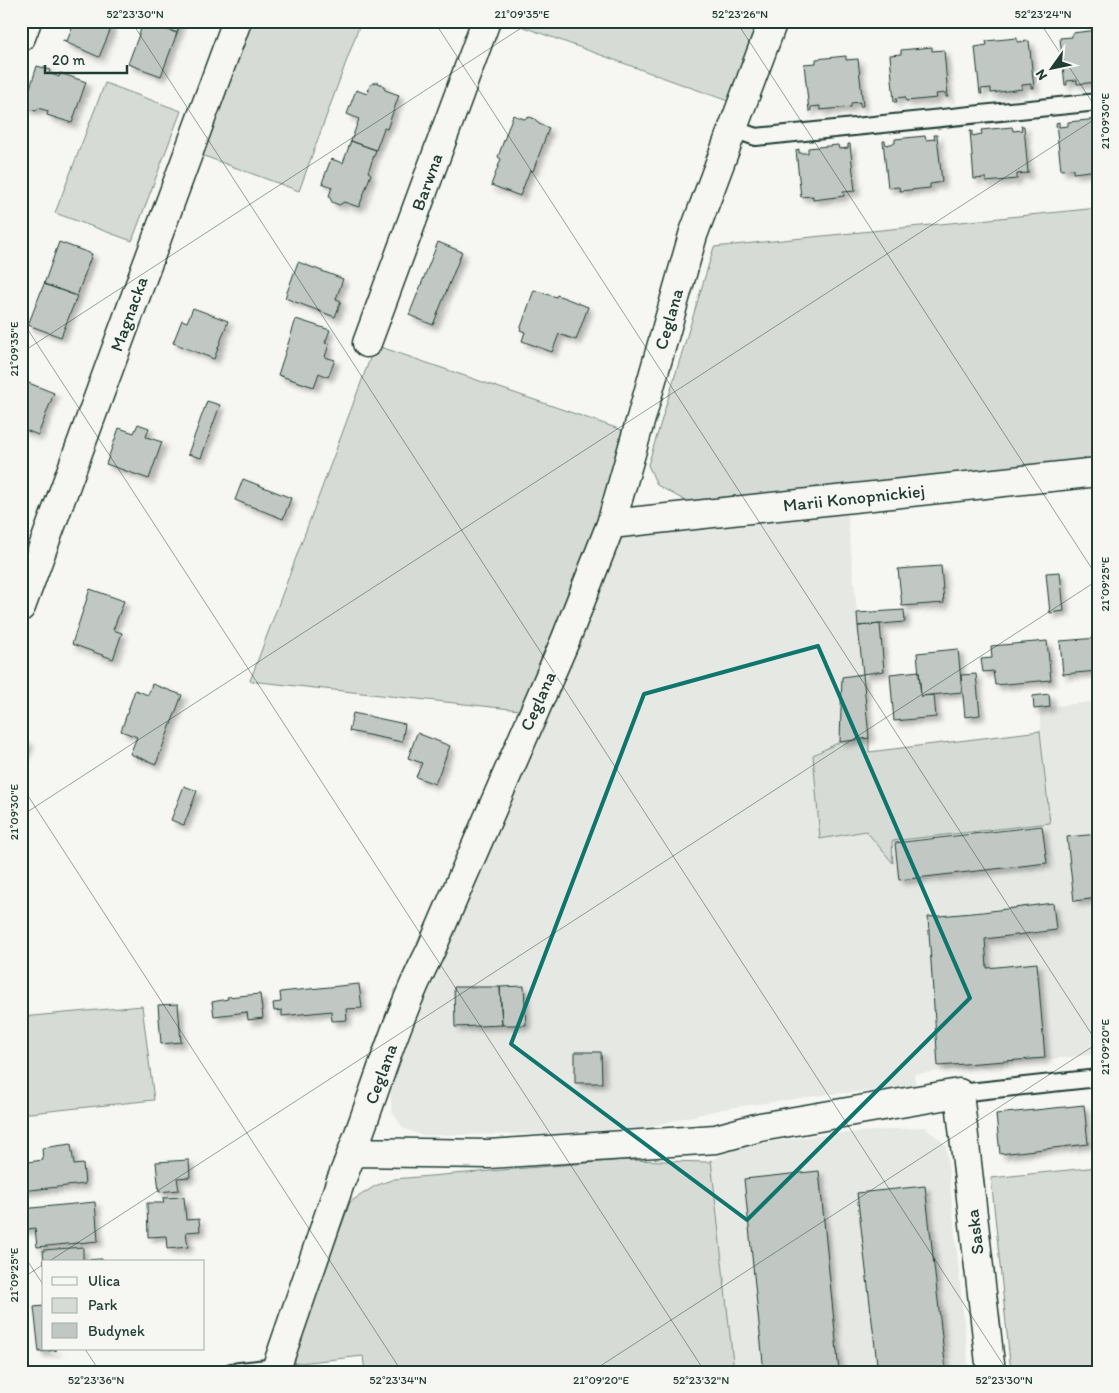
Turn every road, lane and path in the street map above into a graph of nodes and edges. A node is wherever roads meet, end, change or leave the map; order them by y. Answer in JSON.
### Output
{"nodes":[{"id":1,"x":27,"y":21,"type":"edge"},
{"id":2,"x":237,"y":21,"type":"edge"},
{"id":3,"x":486,"y":21,"type":"edge"},
{"id":4,"x":773,"y":21,"type":"edge"},
{"id":5,"x":21,"y":37,"type":"edge"},
{"id":6,"x":1098,"y":102,"type":"edge"},
{"id":7,"x":733,"y":129,"type":"junction"},
{"id":8,"x":367,"y":343,"type":"dead end"},
{"id":9,"x":1098,"y":472,"type":"edge"},
{"id":10,"x":611,"y":524,"type":"junction"},
{"id":11,"x":21,"y":608,"type":"edge"},
{"id":12,"x":1098,"y":1078,"type":"edge"},
{"id":13,"x":959,"y":1093,"type":"junction"},
{"id":14,"x":353,"y":1152,"type":"junction"},
{"id":15,"x":276,"y":1370,"type":"edge"},
{"id":16,"x":231,"y":1372,"type":"edge"},
{"id":17,"x":992,"y":1372,"type":"edge"}],
"edges":[{"from":1,"to":5,"type":"street"},
{"from":2,"to":11,"type":"street","name":"Magnacka"},
{"from":3,"to":8,"type":"street","name":"Barwna"},
{"from":4,"to":7,"type":"street","name":"Ceglana"},
{"from":6,"to":7,"type":"lane"},
{"from":7,"to":10,"type":"street","name":"Ceglana"},
{"from":9,"to":10,"type":"street","name":"Marii Konopnickiej"},
{"from":10,"to":14,"type":"street","name":"Ceglana"},
{"from":12,"to":13,"type":"lane"},
{"from":13,"to":14,"type":"street"},
{"from":13,"to":17,"type":"street","name":"Saska"},
{"from":14,"to":15,"type":"street","name":"Ceglana"},
{"from":15,"to":16,"type":"lane"}]}
